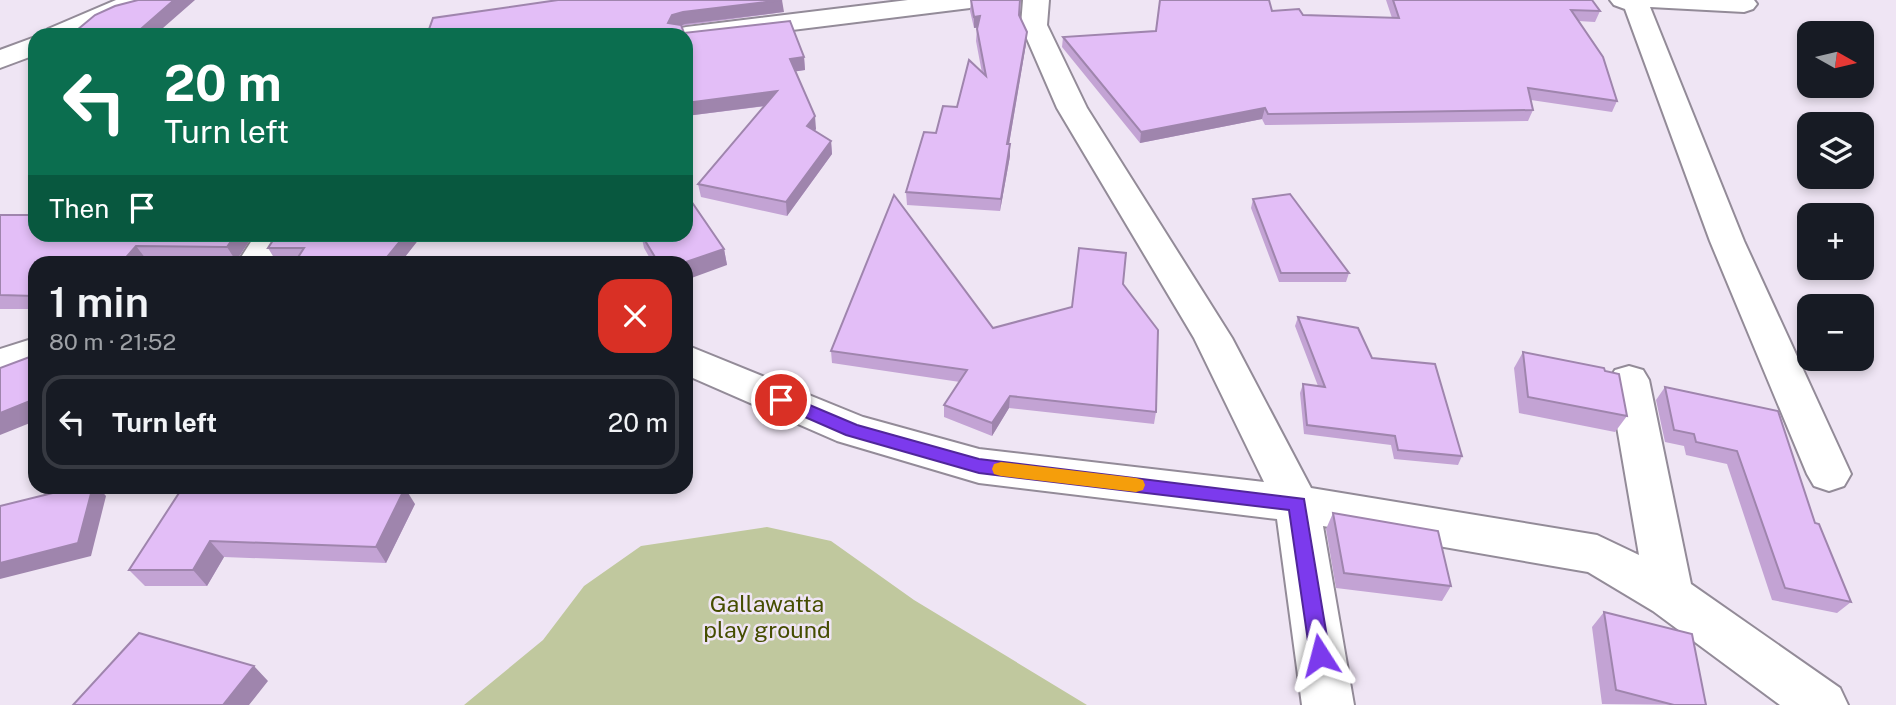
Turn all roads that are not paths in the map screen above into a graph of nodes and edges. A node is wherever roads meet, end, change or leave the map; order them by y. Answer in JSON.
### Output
{"nodes":[{"id":1,"x":137,"y":0,"type":"edge"},
{"id":2,"x":970,"y":0,"type":"edge"},
{"id":3,"x":1036,"y":0,"type":"edge"},
{"id":4,"x":1623,"y":0,"type":"edge"},
{"id":5,"x":1653,"y":0,"type":"edge"},
{"id":6,"x":1744,"y":4,"type":"dead end"},
{"id":7,"x":73,"y":28,"type":"edge"},
{"id":8,"x":693,"y":34,"type":"edge"},
{"id":9,"x":28,"y":48,"type":"edge"},
{"id":10,"x":0,"y":60,"type":"edge"},
{"id":11,"x":28,"y":354,"type":"edge"},
{"id":12,"x":693,"y":362,"type":"edge"},
{"id":13,"x":0,"y":363,"type":"edge"},
{"id":14,"x":1629,"y":380,"type":"dead end"},
{"id":15,"x":1829,"y":474,"type":"dead end"},
{"id":16,"x":1297,"y":504,"type":"junction"},
{"id":17,"x":1670,"y":596,"type":"junction"},
{"id":18,"x":1328,"y":705,"type":"edge"},
{"id":19,"x":1822,"y":705,"type":"edge"}],
"edges":[{"from":1,"to":7,"type":"street"},
{"from":2,"to":8,"type":"street"},
{"from":3,"to":16,"type":"street"},
{"from":4,"to":15,"type":"street"},
{"from":5,"to":6,"type":"street"},
{"from":9,"to":10,"type":"street"},
{"from":11,"to":13,"type":"street"},
{"from":12,"to":16,"type":"street"},
{"from":14,"to":17,"type":"street"},
{"from":16,"to":17,"type":"street"},
{"from":16,"to":18,"type":"street"},
{"from":17,"to":19,"type":"street"}]}
